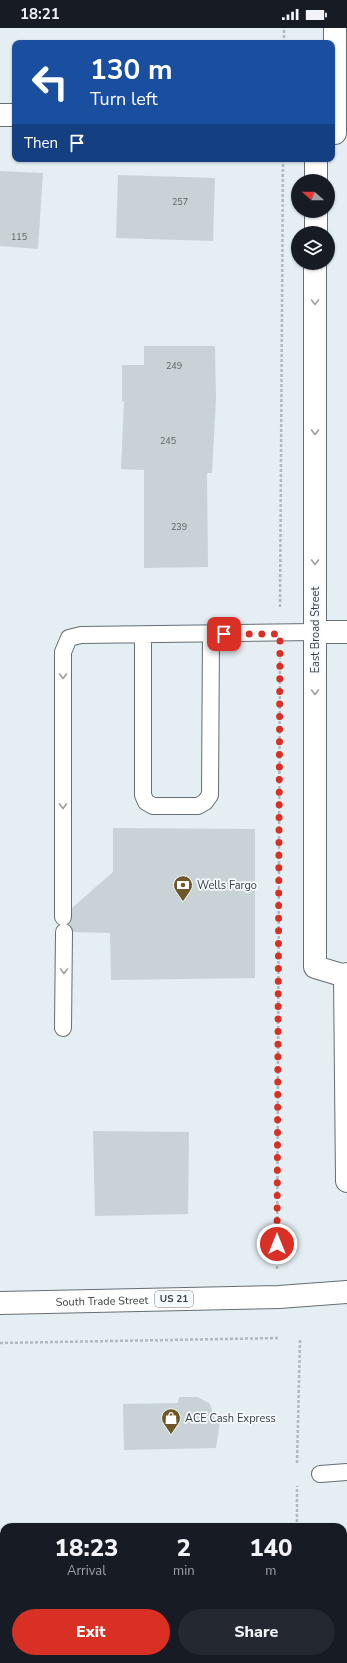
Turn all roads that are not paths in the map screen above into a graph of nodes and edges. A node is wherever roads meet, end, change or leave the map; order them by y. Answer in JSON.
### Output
{"nodes":[{"id":1,"x":335,"y":28,"type":"edge"},
{"id":2,"x":338,"y":107,"type":"edge"},
{"id":3,"x":12,"y":114,"type":"edge"},
{"id":4,"x":0,"y":115,"type":"edge"},
{"id":5,"x":338,"y":136,"type":"edge"},
{"id":6,"x":316,"y":162,"type":"edge"},
{"id":7,"x":316,"y":174,"type":"edge"},
{"id":8,"x":316,"y":270,"type":"edge"},
{"id":9,"x":315,"y":632,"type":"junction"},
{"id":10,"x":347,"y":632,"type":"edge"},
{"id":11,"x":210,"y":634,"type":"junction"},
{"id":12,"x":143,"y":635,"type":"junction"},
{"id":13,"x":346,"y":975,"type":"edge"},
{"id":14,"x":63,"y":1028,"type":"dead end"},
{"id":15,"x":346,"y":1042,"type":"edge"},
{"id":16,"x":346,"y":1102,"type":"edge"},
{"id":17,"x":347,"y":1181,"type":"edge"},
{"id":18,"x":347,"y":1292,"type":"edge"},
{"id":19,"x":0,"y":1303,"type":"edge"},
{"id":20,"x":347,"y":1472,"type":"edge"},
{"id":21,"x":320,"y":1474,"type":"dead end"}],
"edges":[{"from":1,"to":2,"type":"main road"},
{"from":2,"to":5,"type":"main road"},
{"from":3,"to":4,"type":"main road"},
{"from":6,"to":7,"type":"main road"},
{"from":8,"to":9,"type":"main road","name":"East Broad Street","one_way":true},
{"from":9,"to":10,"type":"main road"},
{"from":9,"to":11,"type":"lane"},
{"from":9,"to":13,"type":"main road","name":"East Broad Street","one_way":true},
{"from":11,"to":12,"type":"lane"},
{"from":11,"to":12,"type":"lane"},
{"from":12,"to":14,"type":"lane","one_way":true},
{"from":13,"to":15,"type":"main road","name":"East Broad Street"},
{"from":15,"to":16,"type":"main road","name":"East Broad Street"},
{"from":16,"to":17,"type":"main road","name":"East Broad Street"},
{"from":18,"to":19,"type":"main road","name":"South Trade Street","number":"US 21"},
{"from":20,"to":21,"type":"lane"}]}
